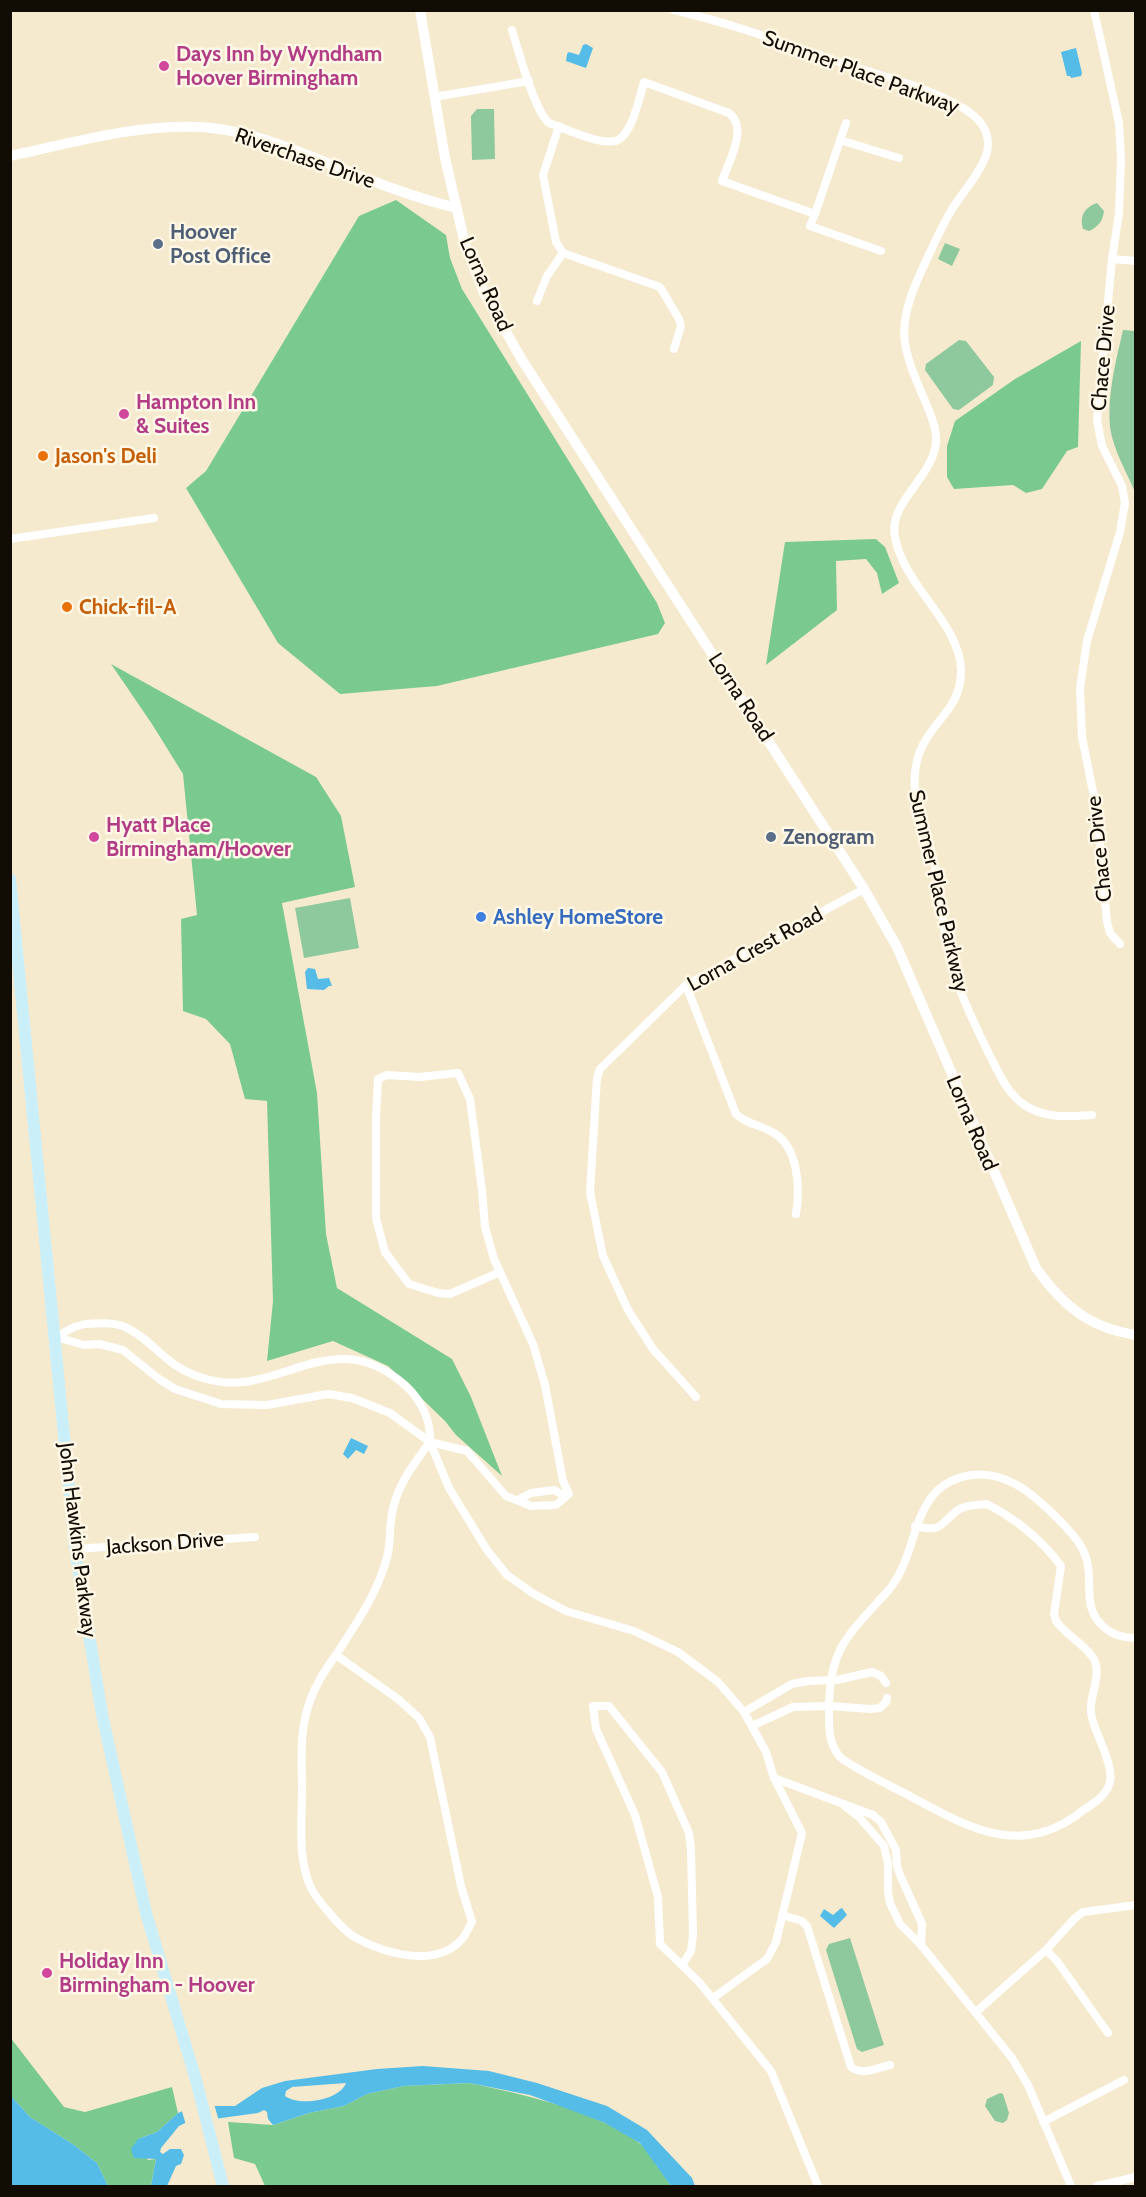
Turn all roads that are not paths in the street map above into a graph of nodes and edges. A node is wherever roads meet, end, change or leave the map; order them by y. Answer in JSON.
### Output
{"nodes":[{"id":1,"x":420,"y":10,"type":"edge"},
{"id":2,"x":674,"y":10,"type":"edge"},
{"id":3,"x":1094,"y":10,"type":"edge"},
{"id":4,"x":512,"y":30,"type":"dead end"},
{"id":5,"x":529,"y":81,"type":"junction"},
{"id":6,"x":434,"y":97,"type":"junction"},
{"id":7,"x":846,"y":123,"type":"dead end"},
{"id":8,"x":559,"y":126,"type":"junction"},
{"id":9,"x":840,"y":140,"type":"junction"},
{"id":10,"x":10,"y":156,"type":"edge"},
{"id":11,"x":899,"y":158,"type":"dead end"},
{"id":12,"x":456,"y":208,"type":"junction"},
{"id":13,"x":815,"y":213,"type":"junction"},
{"id":14,"x":881,"y":251,"type":"dead end"},
{"id":15,"x":563,"y":253,"type":"junction"},
{"id":16,"x":1112,"y":259,"type":"junction"},
{"id":17,"x":1136,"y":261,"type":"edge"},
{"id":18,"x":537,"y":301,"type":"dead end"},
{"id":19,"x":674,"y":349,"type":"dead end"},
{"id":20,"x":154,"y":518,"type":"dead end"},
{"id":21,"x":10,"y":539,"type":"edge"},
{"id":22,"x":10,"y":879,"type":"edge"},
{"id":23,"x":864,"y":889,"type":"junction"},
{"id":24,"x":13,"y":923,"type":"edge"},
{"id":25,"x":1120,"y":944,"type":"dead end"},
{"id":26,"x":686,"y":985,"type":"junction"},
{"id":27,"x":1092,"y":1114,"type":"dead end"},
{"id":28,"x":796,"y":1214,"type":"dead end"},
{"id":29,"x":500,"y":1272,"type":"junction"},
{"id":30,"x":1136,"y":1335,"type":"edge"},
{"id":31,"x":56,"y":1337,"type":"junction"},
{"id":32,"x":696,"y":1397,"type":"dead end"},
{"id":33,"x":430,"y":1442,"type":"junction"},
{"id":34,"x":565,"y":1496,"type":"junction"},
{"id":35,"x":518,"y":1500,"type":"junction"},
{"id":36,"x":915,"y":1526,"type":"junction"},
{"id":37,"x":255,"y":1537,"type":"dead end"},
{"id":38,"x":75,"y":1549,"type":"junction"},
{"id":39,"x":1136,"y":1638,"type":"edge"},
{"id":40,"x":336,"y":1655,"type":"junction"},
{"id":41,"x":829,"y":1681,"type":"junction"},
{"id":42,"x":886,"y":1683,"type":"dead end"},
{"id":43,"x":887,"y":1698,"type":"dead end"},
{"id":44,"x":829,"y":1706,"type":"junction"},
{"id":45,"x":744,"y":1712,"type":"junction"},
{"id":46,"x":752,"y":1726,"type":"junction"},
{"id":47,"x":774,"y":1778,"type":"junction"},
{"id":48,"x":844,"y":1806,"type":"junction"},
{"id":49,"x":1136,"y":1905,"type":"edge"},
{"id":50,"x":782,"y":1915,"type":"junction"},
{"id":51,"x":921,"y":1945,"type":"junction"},
{"id":52,"x":1046,"y":1950,"type":"junction"},
{"id":53,"x":683,"y":1964,"type":"junction"},
{"id":54,"x":713,"y":1998,"type":"junction"},
{"id":55,"x":976,"y":2012,"type":"junction"},
{"id":56,"x":1108,"y":2033,"type":"dead end"},
{"id":57,"x":890,"y":2065,"type":"dead end"},
{"id":58,"x":1124,"y":2080,"type":"dead end"},
{"id":59,"x":1043,"y":2122,"type":"junction"},
{"id":60,"x":1136,"y":2177,"type":"edge"},
{"id":61,"x":223,"y":2187,"type":"edge"},
{"id":62,"x":818,"y":2187,"type":"edge"},
{"id":63,"x":1071,"y":2187,"type":"edge"},
{"id":64,"x":1097,"y":2187,"type":"edge"}],
"edges":[{"from":1,"to":6,"type":"street","name":"Lorna Road"},
{"from":2,"to":27,"type":"street","name":"Summer Place Parkway"},
{"from":3,"to":16,"type":"street","name":"Chace Drive"},
{"from":4,"to":5,"type":"street"},
{"from":5,"to":6,"type":"street"},
{"from":5,"to":8,"type":"street"},
{"from":6,"to":12,"type":"street","name":"Lorna Road"},
{"from":7,"to":9,"type":"street"},
{"from":8,"to":13,"type":"street"},
{"from":8,"to":15,"type":"street"},
{"from":9,"to":11,"type":"street"},
{"from":9,"to":13,"type":"street"},
{"from":10,"to":12,"type":"street","name":"Riverchase Drive"},
{"from":12,"to":23,"type":"street","name":"Lorna Road"},
{"from":13,"to":14,"type":"street"},
{"from":15,"to":18,"type":"street"},
{"from":15,"to":19,"type":"street"},
{"from":16,"to":17,"type":"street"},
{"from":16,"to":25,"type":"street","name":"Chace Drive"},
{"from":20,"to":21,"type":"street"},
{"from":22,"to":24,"type":"main road","name":"John Hawkins Parkway"},
{"from":23,"to":26,"type":"street","name":"Lorna Crest Road"},
{"from":23,"to":30,"type":"street","name":"Lorna Road"},
{"from":24,"to":31,"type":"main road","name":"John Hawkins Parkway"},
{"from":26,"to":28,"type":"street"},
{"from":26,"to":32,"type":"street","name":"Lorna Crest Road"},
{"from":29,"to":29,"type":"street"},
{"from":29,"to":34,"type":"street"},
{"from":31,"to":33,"type":"street"},
{"from":31,"to":33,"type":"street"},
{"from":31,"to":38,"type":"main road","name":"John Hawkins Parkway"},
{"from":33,"to":35,"type":"street"},
{"from":33,"to":40,"type":"street"},
{"from":33,"to":45,"type":"street"},
{"from":34,"to":35,"type":"street"},
{"from":34,"to":35,"type":"street"},
{"from":36,"to":39,"type":"street"},
{"from":36,"to":41,"type":"street"},
{"from":36,"to":44,"type":"street"},
{"from":37,"to":38,"type":"street","name":"Jackson Drive"},
{"from":38,"to":61,"type":"main road","name":"John Hawkins Parkway"},
{"from":40,"to":40,"type":"street"},
{"from":41,"to":42,"type":"street"},
{"from":41,"to":44,"type":"street"},
{"from":41,"to":45,"type":"street"},
{"from":43,"to":44,"type":"street"},
{"from":44,"to":46,"type":"street"},
{"from":45,"to":46,"type":"street"},
{"from":46,"to":47,"type":"street"},
{"from":47,"to":48,"type":"street"},
{"from":47,"to":50,"type":"street"},
{"from":48,"to":51,"type":"street"},
{"from":48,"to":51,"type":"street"},
{"from":49,"to":52,"type":"street"},
{"from":50,"to":54,"type":"street"},
{"from":50,"to":57,"type":"street"},
{"from":51,"to":55,"type":"street"},
{"from":52,"to":55,"type":"street"},
{"from":52,"to":56,"type":"street"},
{"from":53,"to":53,"type":"street"},
{"from":53,"to":54,"type":"street"},
{"from":54,"to":62,"type":"street"},
{"from":55,"to":59,"type":"street"},
{"from":58,"to":59,"type":"street"},
{"from":59,"to":63,"type":"street"},
{"from":60,"to":64,"type":"street"}]}
